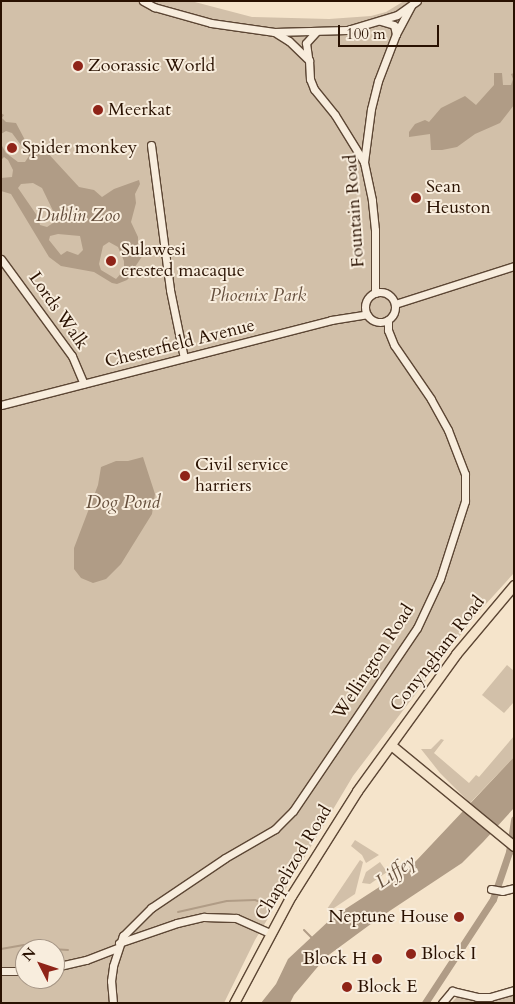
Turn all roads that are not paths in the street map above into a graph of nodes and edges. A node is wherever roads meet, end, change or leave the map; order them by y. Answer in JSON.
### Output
{"nodes":[{"id":1,"x":143,"y":1,"type":"edge"},
{"id":2,"x":412,"y":3,"type":"edge"},
{"id":3,"x":381,"y":21,"type":"junction"},
{"id":4,"x":274,"y":32,"type":"junction"},
{"id":5,"x":316,"y":32,"type":"junction"},
{"id":6,"x":396,"y":34,"type":"junction"},
{"id":7,"x":309,"y":60,"type":"junction"},
{"id":8,"x":366,"y":137,"type":"junction"},
{"id":9,"x":351,"y":143,"type":"junction"},
{"id":10,"x":151,"y":145,"type":"dead end"},
{"id":11,"x":364,"y":162,"type":"junction"},
{"id":12,"x":1,"y":259,"type":"edge"},
{"id":13,"x":514,"y":266,"type":"edge"},
{"id":14,"x":375,"y":293,"type":"junction"},
{"id":15,"x":395,"y":304,"type":"junction"},
{"id":16,"x":367,"y":314,"type":"junction"},
{"id":17,"x":388,"y":320,"type":"junction"},
{"id":18,"x":184,"y":358,"type":"junction"},
{"id":19,"x":84,"y":384,"type":"junction"},
{"id":20,"x":1,"y":405,"type":"edge"},
{"id":21,"x":514,"y":585,"type":"edge"},
{"id":22,"x":391,"y":745,"type":"junction"},
{"id":23,"x":512,"y":845,"type":"edge"},
{"id":24,"x":514,"y":888,"type":"edge"},
{"id":25,"x":491,"y":889,"type":"dead end"},
{"id":26,"x":270,"y":933,"type":"junction"},
{"id":27,"x":118,"y":946,"type":"junction"},
{"id":28,"x":65,"y":965,"type":"edge"},
{"id":29,"x":1,"y":971,"type":"edge"},
{"id":30,"x":15,"y":971,"type":"edge"},
{"id":31,"x":514,"y":990,"type":"edge"},
{"id":32,"x":113,"y":1003,"type":"edge"},
{"id":33,"x":234,"y":1003,"type":"edge"},
{"id":34,"x":442,"y":1003,"type":"edge"}],
"edges":[{"from":1,"to":4,"type":"street"},
{"from":2,"to":3,"type":"street"},
{"from":2,"to":6,"type":"street","name":"Fountain Road"},
{"from":3,"to":5,"type":"street"},
{"from":3,"to":6,"type":"street"},
{"from":4,"to":5,"type":"street"},
{"from":4,"to":7,"type":"street"},
{"from":5,"to":7,"type":"street"},
{"from":6,"to":8,"type":"street","name":"Fountain Road"},
{"from":7,"to":9,"type":"street"},
{"from":8,"to":9,"type":"street"},
{"from":8,"to":11,"type":"street","name":"Fountain Road"},
{"from":9,"to":11,"type":"street"},
{"from":10,"to":18,"type":"street"},
{"from":11,"to":14,"type":"street","name":"Fountain Road"},
{"from":12,"to":19,"type":"street","name":"Lords Walk"},
{"from":13,"to":15,"type":"street"},
{"from":14,"to":15,"type":"street"},
{"from":14,"to":16,"type":"street"},
{"from":15,"to":17,"type":"street"},
{"from":16,"to":17,"type":"street"},
{"from":16,"to":18,"type":"street","name":"Chesterfield Avenue"},
{"from":17,"to":27,"type":"street","name":"Wellington Road"},
{"from":18,"to":19,"type":"street","name":"Chesterfield Avenue"},
{"from":19,"to":20,"type":"street","name":"Chesterfield Avenue"},
{"from":21,"to":22,"type":"main road","name":"Conyngham Road"},
{"from":22,"to":23,"type":"main road"},
{"from":22,"to":26,"type":"main road","name":"Chapelizod Road"},
{"from":24,"to":25,"type":"street"},
{"from":26,"to":27,"type":"street"},
{"from":26,"to":33,"type":"main road","name":"Chapelizod Road"},
{"from":27,"to":28,"type":"street"},
{"from":27,"to":32,"type":"street"},
{"from":29,"to":30,"type":"street"},
{"from":31,"to":34,"type":"street"}]}
